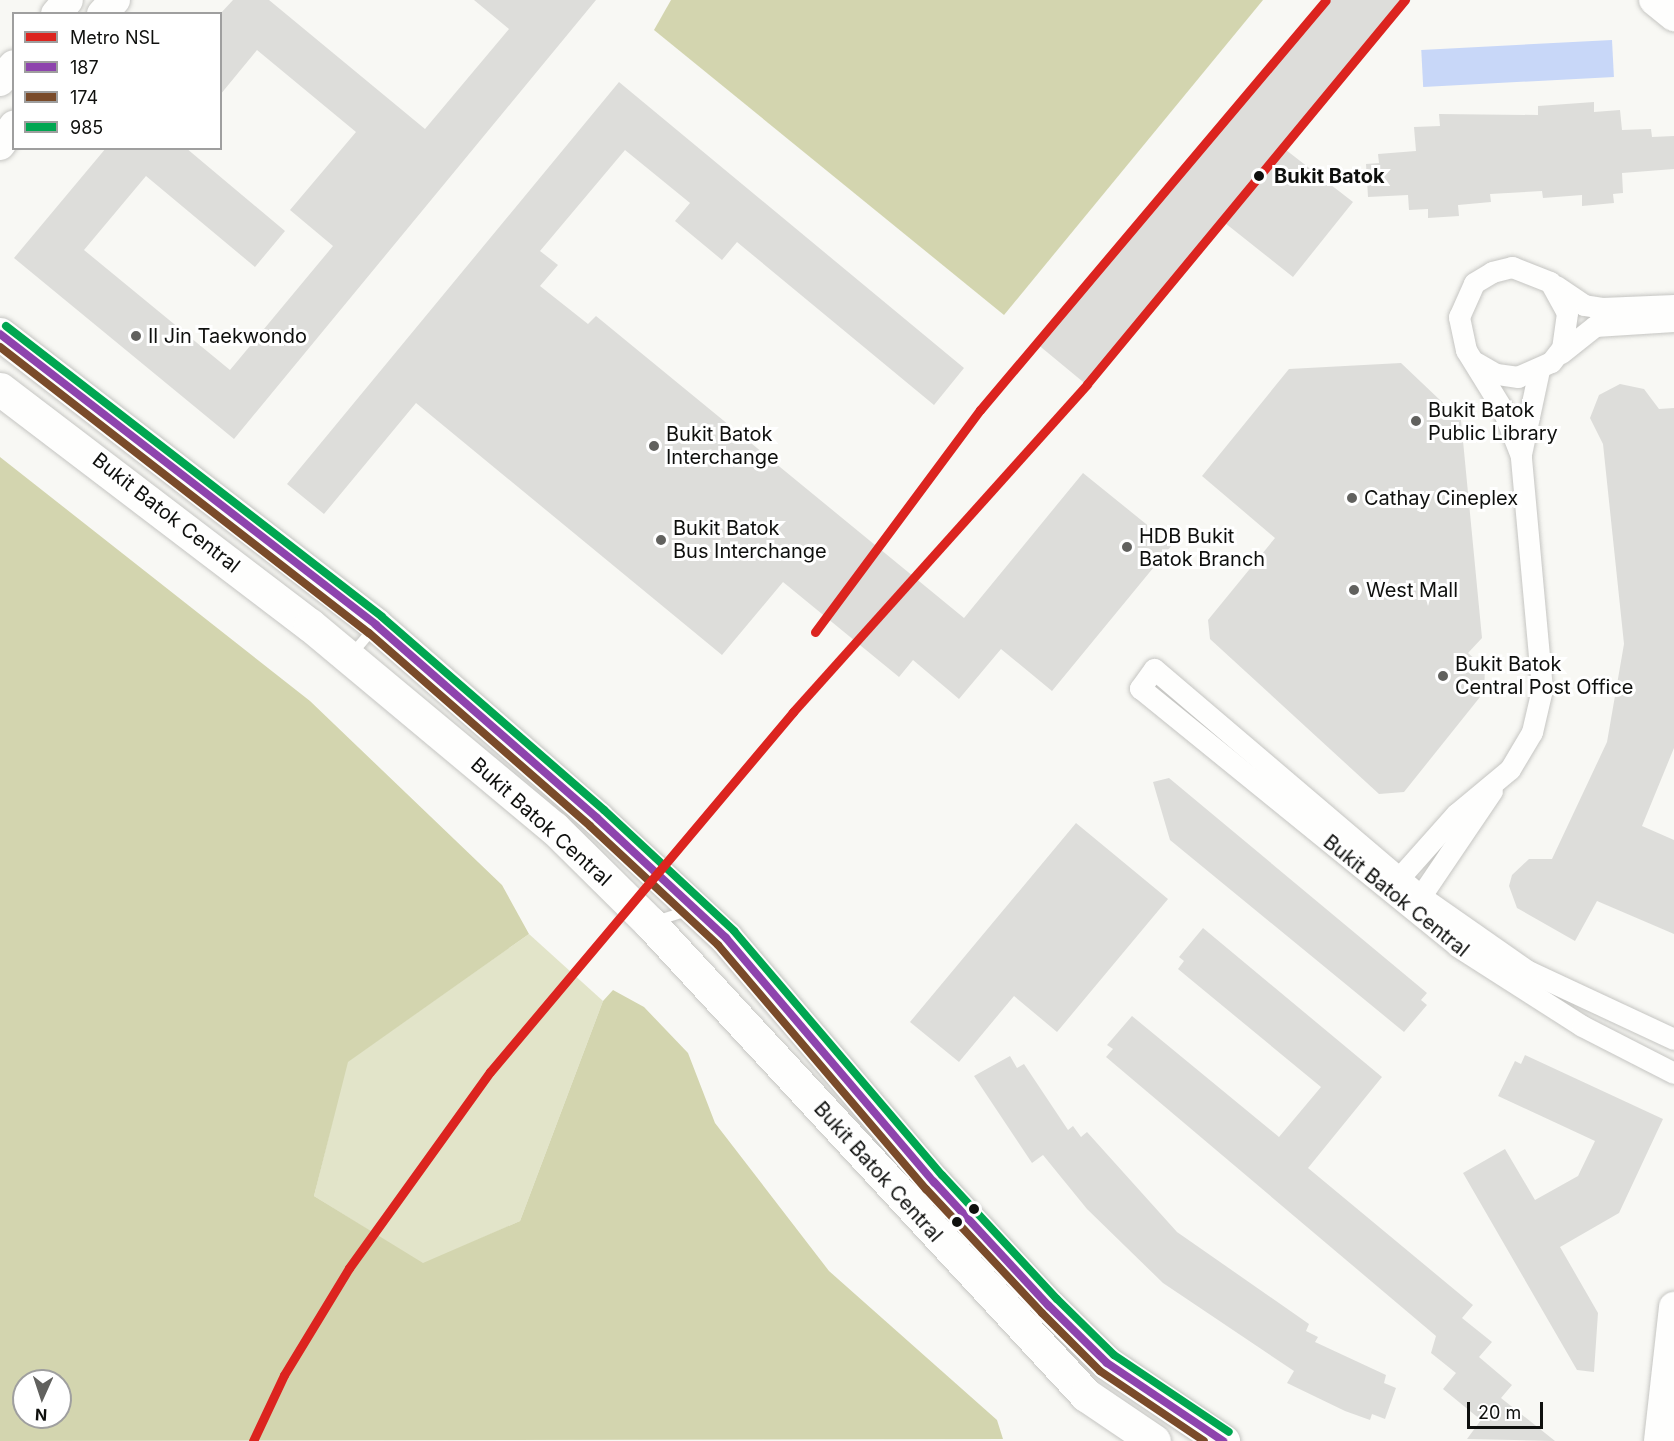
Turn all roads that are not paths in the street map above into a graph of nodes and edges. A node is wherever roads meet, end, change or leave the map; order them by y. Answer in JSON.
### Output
{"nodes":[{"id":1,"x":68,"y":0,"type":"edge"},
{"id":2,"x":115,"y":0,"type":"edge"},
{"id":3,"x":1654,"y":0,"type":"edge"},
{"id":4,"x":58,"y":12,"type":"edge"},
{"id":5,"x":104,"y":12,"type":"edge"},
{"id":6,"x":1674,"y":16,"type":"edge"},
{"id":7,"x":12,"y":67,"type":"edge"},
{"id":8,"x":0,"y":81,"type":"edge"},
{"id":9,"x":12,"y":129,"type":"edge"},
{"id":10,"x":0,"y":145,"type":"edge"},
{"id":11,"x":1550,"y":282,"type":"junction"},
{"id":12,"x":1674,"y":305,"type":"edge"},
{"id":13,"x":1674,"y":321,"type":"edge"},
{"id":14,"x":0,"y":334,"type":"edge"},
{"id":15,"x":1476,"y":363,"type":"junction"},
{"id":16,"x":1545,"y":366,"type":"junction"},
{"id":17,"x":0,"y":389,"type":"edge"},
{"id":18,"x":1521,"y":456,"type":"junction"},
{"id":19,"x":376,"y":625,"type":"junction"},
{"id":20,"x":350,"y":657,"type":"junction"},
{"id":21,"x":1496,"y":785,"type":"junction"},
{"id":22,"x":1393,"y":884,"type":"junction"},
{"id":23,"x":1416,"y":904,"type":"junction"},
{"id":24,"x":695,"y":908,"type":"junction"},
{"id":25,"x":650,"y":922,"type":"junction"},
{"id":26,"x":1674,"y":1039,"type":"edge"},
{"id":27,"x":1674,"y":1072,"type":"edge"},
{"id":28,"x":1674,"y":1307,"type":"edge"},
{"id":29,"x":1154,"y":1441,"type":"edge"},
{"id":30,"x":1223,"y":1441,"type":"edge"},
{"id":31,"x":1659,"y":1441,"type":"edge"}],
"edges":[{"from":1,"to":4,"type":"main road"},
{"from":2,"to":5,"type":"main road"},
{"from":3,"to":6,"type":"main road"},
{"from":7,"to":8,"type":"main road"},
{"from":9,"to":10,"type":"main road"},
{"from":11,"to":12,"type":"street"},
{"from":11,"to":15,"type":"street"},
{"from":11,"to":16,"type":"street"},
{"from":13,"to":16,"type":"street"},
{"from":14,"to":19,"type":"main road","name":"Bukit Batok Central"},
{"from":15,"to":16,"type":"street"},
{"from":15,"to":18,"type":"street"},
{"from":16,"to":18,"type":"street"},
{"from":17,"to":20,"type":"main road","name":"Bukit Batok Central"},
{"from":18,"to":21,"type":"street"},
{"from":19,"to":20,"type":"lane"},
{"from":19,"to":24,"type":"main road","name":"Bukit Batok Central"},
{"from":20,"to":25,"type":"main road","name":"Bukit Batok Central"},
{"from":21,"to":22,"type":"street"},
{"from":21,"to":23,"type":"street"},
{"from":22,"to":22,"type":"street","name":"Bukit Batok Central"},
{"from":22,"to":23,"type":"street","name":"Bukit Batok Central"},
{"from":23,"to":26,"type":"street","name":"Bukit Batok Central"},
{"from":23,"to":27,"type":"street","name":"Bukit Batok Central"},
{"from":24,"to":25,"type":"lane"},
{"from":24,"to":30,"type":"main road","name":"Bukit Batok Central"},
{"from":25,"to":29,"type":"main road","name":"Bukit Batok Central"},
{"from":28,"to":31,"type":"main road"}]}
